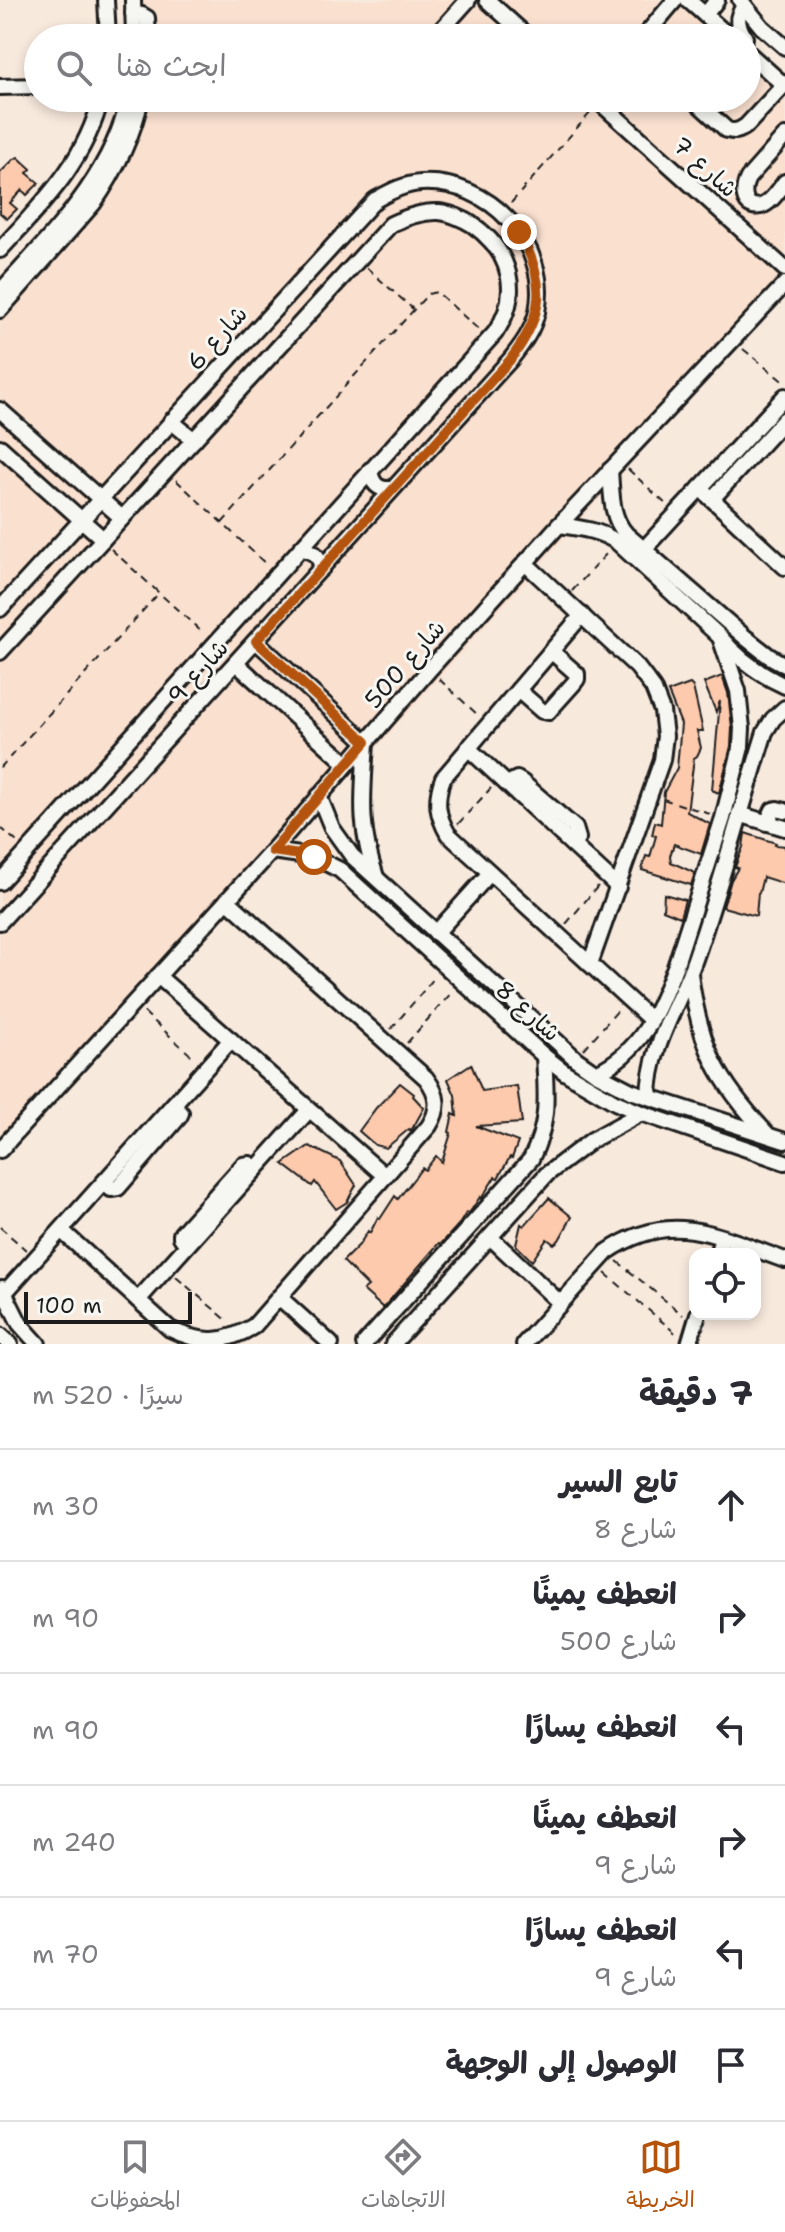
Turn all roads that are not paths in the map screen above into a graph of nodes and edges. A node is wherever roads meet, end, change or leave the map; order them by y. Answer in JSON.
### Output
{"nodes":[{"id":1,"x":468,"y":0,"type":"edge"},
{"id":2,"x":487,"y":0,"type":"edge"},
{"id":3,"x":675,"y":0,"type":"edge"},
{"id":4,"x":688,"y":0,"type":"edge"},
{"id":5,"x":717,"y":0,"type":"edge"},
{"id":6,"x":743,"y":3,"type":"edge"},
{"id":7,"x":106,"y":4,"type":"edge"},
{"id":8,"x":133,"y":6,"type":"edge"},
{"id":9,"x":705,"y":15,"type":"junction"},
{"id":10,"x":107,"y":24,"type":"edge"},
{"id":11,"x":147,"y":24,"type":"edge"},
{"id":12,"x":447,"y":24,"type":"edge"},
{"id":13,"x":514,"y":24,"type":"edge"},
{"id":14,"x":655,"y":24,"type":"edge"},
{"id":15,"x":715,"y":24,"type":"edge"},
{"id":16,"x":738,"y":24,"type":"edge"},
{"id":17,"x":760,"y":24,"type":"edge"},
{"id":18,"x":761,"y":26,"type":"edge"},
{"id":19,"x":785,"y":47,"type":"edge"},
{"id":20,"x":761,"y":65,"type":"edge"},
{"id":21,"x":24,"y":86,"type":"edge"},
{"id":22,"x":785,"y":86,"type":"edge"},
{"id":23,"x":0,"y":87,"type":"edge"},
{"id":24,"x":761,"y":111,"type":"edge"},
{"id":25,"x":96,"y":112,"type":"edge"},
{"id":26,"x":125,"y":112,"type":"edge"},
{"id":27,"x":136,"y":112,"type":"edge"},
{"id":28,"x":611,"y":112,"type":"edge"},
{"id":29,"x":707,"y":112,"type":"edge"},
{"id":30,"x":760,"y":112,"type":"edge"},
{"id":31,"x":785,"y":136,"type":"edge"},
{"id":32,"x":785,"y":182,"type":"edge"},
{"id":33,"x":375,"y":200,"type":"junction"},
{"id":34,"x":503,"y":212,"type":"junction"},
{"id":35,"x":391,"y":224,"type":"junction"},
{"id":36,"x":485,"y":233,"type":"junction"},
{"id":37,"x":0,"y":250,"type":"edge"},
{"id":38,"x":785,"y":269,"type":"edge"},
{"id":39,"x":785,"y":284,"type":"edge"},
{"id":40,"x":0,"y":292,"type":"edge"},
{"id":41,"x":0,"y":310,"type":"edge"},
{"id":42,"x":785,"y":396,"type":"edge"},
{"id":43,"x":0,"y":410,"type":"edge"},
{"id":44,"x":785,"y":419,"type":"edge"},
{"id":45,"x":171,"y":421,"type":"junction"},
{"id":46,"x":194,"y":440,"type":"junction"},
{"id":47,"x":0,"y":447,"type":"edge"},
{"id":48,"x":614,"y":465,"type":"junction"},
{"id":49,"x":370,"y":470,"type":"junction"},
{"id":50,"x":700,"y":488,"type":"junction"},
{"id":51,"x":392,"y":489,"type":"junction"},
{"id":52,"x":100,"y":499,"type":"junction"},
{"id":53,"x":712,"y":499,"type":"junction"},
{"id":54,"x":122,"y":518,"type":"junction"},
{"id":55,"x":81,"y":519,"type":"junction"},
{"id":56,"x":559,"y":525,"type":"junction"},
{"id":57,"x":616,"y":536,"type":"junction"},
{"id":58,"x":102,"y":540,"type":"junction"},
{"id":59,"x":300,"y":549,"type":"junction"},
{"id":60,"x":644,"y":549,"type":"junction"},
{"id":61,"x":525,"y":563,"type":"junction"},
{"id":62,"x":785,"y":567,"type":"edge"},
{"id":63,"x":322,"y":568,"type":"junction"},
{"id":64,"x":0,"y":609,"type":"edge"},
{"id":65,"x":582,"y":615,"type":"junction"},
{"id":66,"x":720,"y":637,"type":"junction"},
{"id":67,"x":256,"y":641,"type":"junction"},
{"id":68,"x":551,"y":651,"type":"junction"},
{"id":69,"x":0,"y":652,"type":"edge"},
{"id":70,"x":236,"y":663,"type":"junction"},
{"id":71,"x":785,"y":665,"type":"edge"},
{"id":72,"x":785,"y":686,"type":"edge"},
{"id":73,"x":518,"y":690,"type":"junction"},
{"id":74,"x":785,"y":708,"type":"edge"},
{"id":75,"x":366,"y":742,"type":"junction"},
{"id":76,"x":468,"y":748,"type":"junction"},
{"id":77,"x":347,"y":764,"type":"junction"},
{"id":78,"x":746,"y":767,"type":"junction"},
{"id":79,"x":319,"y":796,"type":"junction"},
{"id":80,"x":785,"y":811,"type":"edge"},
{"id":81,"x":739,"y":814,"type":"junction"},
{"id":82,"x":767,"y":823,"type":"junction"},
{"id":83,"x":785,"y":828,"type":"edge"},
{"id":84,"x":724,"y":829,"type":"junction"},
{"id":85,"x":272,"y":851,"type":"junction"},
{"id":86,"x":490,"y":873,"type":"junction"},
{"id":87,"x":376,"y":878,"type":"junction"},
{"id":88,"x":0,"y":882,"type":"edge"},
{"id":89,"x":618,"y":887,"type":"junction"},
{"id":90,"x":227,"y":900,"type":"junction"},
{"id":91,"x":0,"y":922,"type":"edge"},
{"id":92,"x":436,"y":933,"type":"junction"},
{"id":93,"x":590,"y":964,"type":"junction"},
{"id":94,"x":690,"y":972,"type":"junction"},
{"id":95,"x":158,"y":976,"type":"junction"},
{"id":96,"x":523,"y":1012,"type":"junction"},
{"id":97,"x":650,"y":1021,"type":"junction"},
{"id":98,"x":511,"y":1025,"type":"junction"},
{"id":99,"x":664,"y":1029,"type":"junction"},
{"id":100,"x":231,"y":1040,"type":"junction"},
{"id":101,"x":544,"y":1056,"type":"junction"},
{"id":102,"x":596,"y":1073,"type":"junction"},
{"id":103,"x":649,"y":1097,"type":"junction"},
{"id":104,"x":309,"y":1110,"type":"junction"},
{"id":105,"x":641,"y":1113,"type":"junction"},
{"id":106,"x":768,"y":1135,"type":"junction"},
{"id":107,"x":785,"y":1141,"type":"edge"},
{"id":108,"x":0,"y":1150,"type":"edge"},
{"id":109,"x":785,"y":1162,"type":"edge"},
{"id":110,"x":385,"y":1176,"type":"junction"},
{"id":111,"x":62,"y":1231,"type":"junction"},
{"id":112,"x":490,"y":1237,"type":"junction"},
{"id":113,"x":722,"y":1239,"type":"junction"},
{"id":114,"x":719,"y":1248,"type":"edge"},
{"id":115,"x":785,"y":1260,"type":"edge"},
{"id":116,"x":426,"y":1276,"type":"junction"},
{"id":117,"x":1,"y":1291,"type":"edge"},
{"id":118,"x":442,"y":1291,"type":"junction"},
{"id":119,"x":279,"y":1297,"type":"junction"},
{"id":120,"x":138,"y":1300,"type":"junction"},
{"id":121,"x":560,"y":1303,"type":"junction"},
{"id":122,"x":696,"y":1320,"type":"edge"},
{"id":123,"x":0,"y":1335,"type":"edge"},
{"id":124,"x":10,"y":1344,"type":"edge"},
{"id":125,"x":38,"y":1344,"type":"edge"},
{"id":126,"x":331,"y":1344,"type":"edge"},
{"id":127,"x":364,"y":1344,"type":"edge"},
{"id":128,"x":393,"y":1344,"type":"edge"},
{"id":129,"x":524,"y":1344,"type":"edge"},
{"id":130,"x":689,"y":1344,"type":"edge"}],
"edges":[{"from":1,"to":12,"type":"street"},
{"from":2,"to":13,"type":"street"},
{"from":3,"to":14,"type":"street"},
{"from":4,"to":9,"type":"street"},
{"from":5,"to":9,"type":"street"},
{"from":6,"to":16,"type":"street"},
{"from":6,"to":17,"type":"street"},
{"from":7,"to":8,"type":"street"},
{"from":7,"to":10,"type":"street"},
{"from":8,"to":11,"type":"street"},
{"from":9,"to":15,"type":"street"},
{"from":18,"to":19,"type":"street"},
{"from":20,"to":22,"type":"street"},
{"from":21,"to":23,"type":"street"},
{"from":22,"to":24,"type":"street"},
{"from":25,"to":37,"type":"street"},
{"from":26,"to":40,"type":"street"},
{"from":27,"to":41,"type":"street"},
{"from":28,"to":38,"type":"street","name":"شارع 7"},
{"from":29,"to":30,"type":"street"},
{"from":31,"to":32,"type":"street"},
{"from":33,"to":34,"type":"street","name":"شارع 6"},
{"from":33,"to":35,"type":"street"},
{"from":33,"to":45,"type":"street","name":"شارع 6"},
{"from":34,"to":36,"type":"street"},
{"from":34,"to":51,"type":"street","name":"شارع 9"},
{"from":35,"to":36,"type":"street"},
{"from":35,"to":46,"type":"street"},
{"from":36,"to":49,"type":"street","name":"شارع 9"},
{"from":39,"to":48,"type":"street","name":"شارع 500"},
{"from":42,"to":50,"type":"street"},
{"from":43,"to":52,"type":"street"},
{"from":44,"to":53,"type":"street"},
{"from":45,"to":46,"type":"street"},
{"from":45,"to":52,"type":"street","name":"شارع 6"},
{"from":46,"to":54,"type":"street"},
{"from":47,"to":55,"type":"street"},
{"from":48,"to":56,"type":"street","name":"شارع 500"},
{"from":48,"to":57,"type":"street"},
{"from":49,"to":51,"type":"street"},
{"from":49,"to":59,"type":"street","name":"شارع 9"},
{"from":50,"to":53,"type":"street"},
{"from":50,"to":60,"type":"street"},
{"from":51,"to":63,"type":"street","name":"شارع 9"},
{"from":52,"to":54,"type":"street"},
{"from":52,"to":55,"type":"street","name":"شارع 6"},
{"from":53,"to":62,"type":"street"},
{"from":54,"to":58,"type":"street"},
{"from":55,"to":58,"type":"street"},
{"from":55,"to":64,"type":"street","name":"شارع 6"},
{"from":56,"to":57,"type":"street"},
{"from":56,"to":61,"type":"street","name":"شارع 500"},
{"from":57,"to":60,"type":"street"},
{"from":57,"to":66,"type":"street"},
{"from":58,"to":69,"type":"street"},
{"from":59,"to":63,"type":"street"},
{"from":59,"to":88,"type":"street","name":"شارع 9"},
{"from":60,"to":71,"type":"street"},
{"from":61,"to":65,"type":"street"},
{"from":61,"to":75,"type":"street","name":"شارع 500"},
{"from":63,"to":67,"type":"street","name":"شارع 9"},
{"from":65,"to":68,"type":"street"},
{"from":65,"to":89,"type":"street"},
{"from":66,"to":72,"type":"street"},
{"from":66,"to":78,"type":"street"},
{"from":67,"to":70,"type":"street","name":"شارع 9"},
{"from":67,"to":75,"type":"street"},
{"from":68,"to":73,"type":"street"},
{"from":68,"to":73,"type":"street"},
{"from":70,"to":77,"type":"street"},
{"from":70,"to":91,"type":"street","name":"شارع 9"},
{"from":73,"to":76,"type":"street"},
{"from":74,"to":78,"type":"street"},
{"from":75,"to":77,"type":"street","name":"شارع 500"},
{"from":75,"to":87,"type":"street"},
{"from":76,"to":86,"type":"street"},
{"from":76,"to":89,"type":"street"},
{"from":77,"to":79,"type":"street","name":"شارع 500"},
{"from":78,"to":81,"type":"street"},
{"from":78,"to":84,"type":"street"},
{"from":79,"to":85,"type":"street","name":"شارع 500"},
{"from":79,"to":87,"type":"street","name":"شارع 8"},
{"from":80,"to":82,"type":"street"},
{"from":81,"to":82,"type":"street"},
{"from":81,"to":84,"type":"street"},
{"from":82,"to":83,"type":"street"},
{"from":84,"to":94,"type":"street"},
{"from":84,"to":97,"type":"street"},
{"from":85,"to":90,"type":"street","name":"شارع 500"},
{"from":85,"to":98,"type":"street","name":"شارع 8"},
{"from":86,"to":92,"type":"street"},
{"from":86,"to":93,"type":"street"},
{"from":87,"to":92,"type":"street","name":"شارع 8"},
{"from":89,"to":93,"type":"street"},
{"from":90,"to":95,"type":"street","name":"شارع 500"},
{"from":90,"to":110,"type":"street"},
{"from":92,"to":96,"type":"street","name":"شارع 8"},
{"from":93,"to":97,"type":"street"},
{"from":94,"to":99,"type":"street"},
{"from":94,"to":106,"type":"street"},
{"from":95,"to":100,"type":"street"},
{"from":95,"to":108,"type":"street","name":"شارع 500"},
{"from":96,"to":98,"type":"street"},
{"from":96,"to":102,"type":"street","name":"شارع 8"},
{"from":97,"to":99,"type":"street"},
{"from":97,"to":102,"type":"street"},
{"from":98,"to":101,"type":"street","name":"شارع 8"},
{"from":99,"to":103,"type":"street"},
{"from":100,"to":104,"type":"street"},
{"from":100,"to":111,"type":"street"},
{"from":101,"to":105,"type":"street","name":"شارع 8"},
{"from":101,"to":116,"type":"street"},
{"from":102,"to":103,"type":"street","name":"شارع 8"},
{"from":103,"to":106,"type":"street","name":"شارع 8"},
{"from":104,"to":110,"type":"street"},
{"from":104,"to":120,"type":"street"},
{"from":105,"to":109,"type":"street","name":"شارع 8"},
{"from":105,"to":112,"type":"street"},
{"from":106,"to":107,"type":"street","name":"شارع 8"},
{"from":110,"to":119,"type":"street"},
{"from":111,"to":117,"type":"street"},
{"from":111,"to":120,"type":"street"},
{"from":112,"to":118,"type":"street"},
{"from":112,"to":121,"type":"street"},
{"from":113,"to":114,"type":"street"},
{"from":113,"to":115,"type":"street"},
{"from":113,"to":121,"type":"street"},
{"from":116,"to":118,"type":"street"},
{"from":116,"to":127,"type":"street"},
{"from":117,"to":125,"type":"street"},
{"from":118,"to":128,"type":"street"},
{"from":119,"to":120,"type":"street"},
{"from":119,"to":126,"type":"street"},
{"from":121,"to":129,"type":"street"},
{"from":122,"to":130,"type":"street"},
{"from":123,"to":124,"type":"street"}]}
